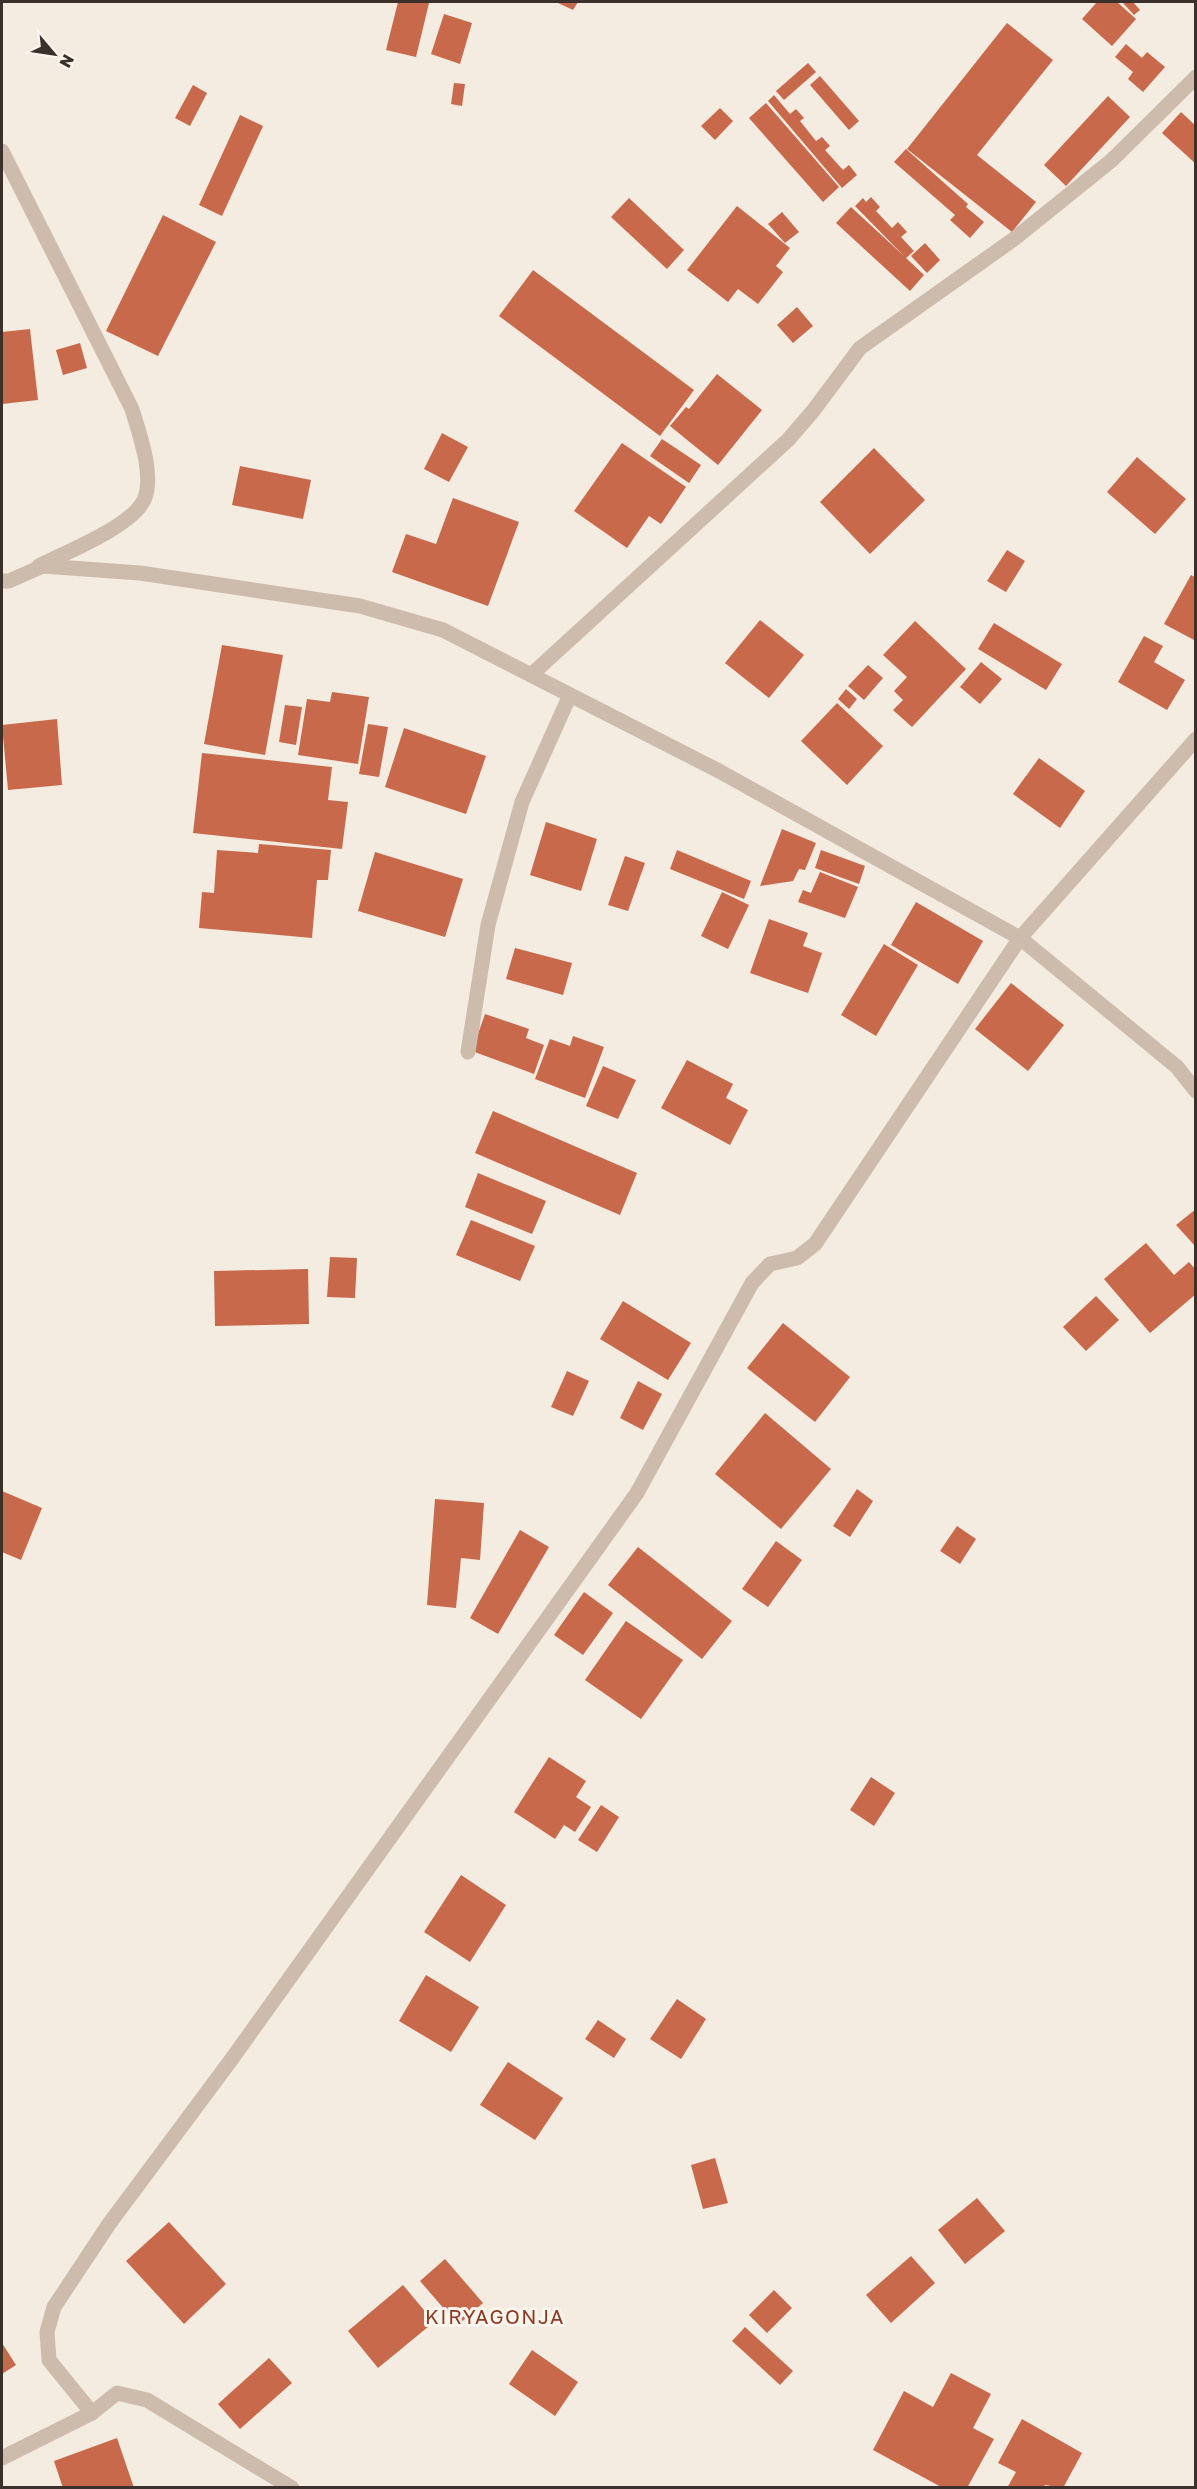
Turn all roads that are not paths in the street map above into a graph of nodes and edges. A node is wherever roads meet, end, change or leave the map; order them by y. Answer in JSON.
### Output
{"nodes":[{"id":1,"x":1196,"y":77,"type":"edge"},
{"id":2,"x":2,"y":152,"type":"edge"},
{"id":3,"x":5,"y":581,"type":"edge"},
{"id":4,"x":531,"y":675,"type":"junction"},
{"id":5,"x":570,"y":695,"type":"junction"},
{"id":6,"x":1196,"y":739,"type":"edge"},
{"id":7,"x":1020,"y":938,"type":"junction"},
{"id":8,"x":468,"y":1052,"type":"dead end"},
{"id":9,"x":1196,"y":1090,"type":"edge"},
{"id":10,"x":92,"y":2413,"type":"junction"},
{"id":11,"x":2,"y":2458,"type":"edge"},
{"id":12,"x":292,"y":2487,"type":"edge"}],
"edges":[{"from":1,"to":4,"type":"street"},
{"from":2,"to":3,"type":"street"},
{"from":3,"to":4,"type":"street"},
{"from":4,"to":5,"type":"street"},
{"from":5,"to":7,"type":"street"},
{"from":5,"to":8,"type":"street"},
{"from":6,"to":7,"type":"street"},
{"from":7,"to":9,"type":"street"},
{"from":7,"to":10,"type":"street"},
{"from":10,"to":11,"type":"street"},
{"from":10,"to":12,"type":"street"}]}
